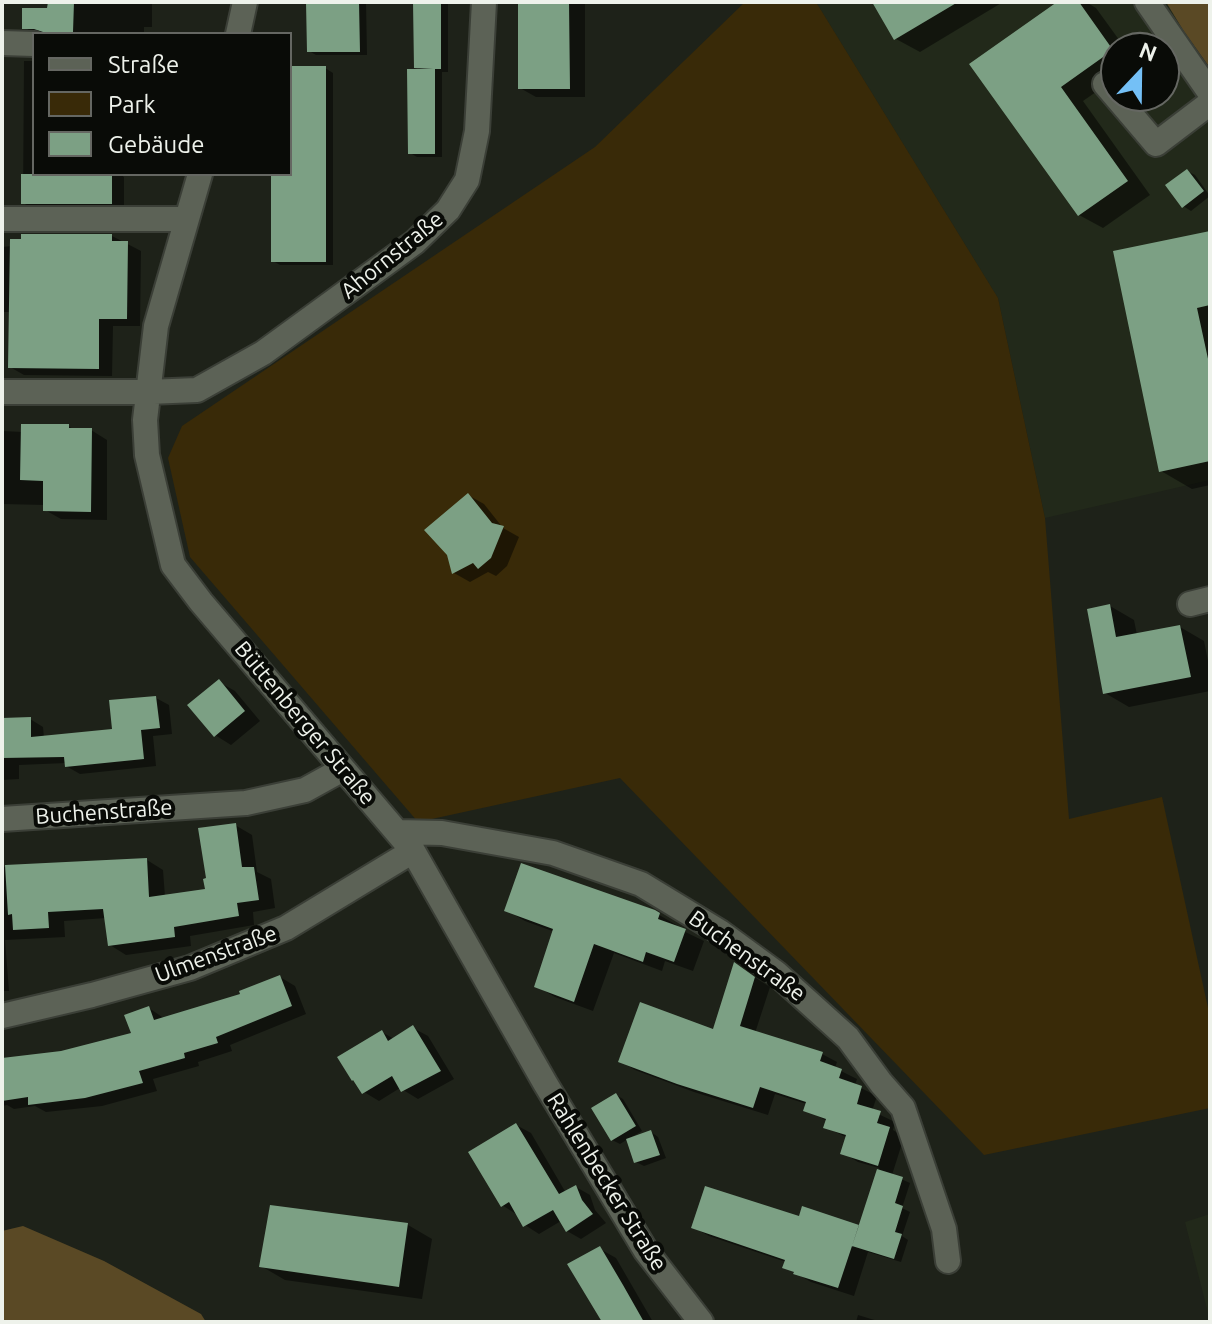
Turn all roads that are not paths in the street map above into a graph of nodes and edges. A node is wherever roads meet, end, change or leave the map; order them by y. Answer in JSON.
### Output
{"nodes":[{"id":1,"x":245,"y":2,"type":"edge"},
{"id":2,"x":484,"y":2,"type":"edge"},
{"id":3,"x":1147,"y":2,"type":"edge"},
{"id":4,"x":238,"y":32,"type":"edge"},
{"id":5,"x":2,"y":43,"type":"edge"},
{"id":6,"x":32,"y":44,"type":"edge"},
{"id":7,"x":1210,"y":93,"type":"edge"},
{"id":8,"x":1210,"y":103,"type":"edge"},
{"id":9,"x":1129,"y":112,"type":"edge"},
{"id":10,"x":199,"y":176,"type":"edge"},
{"id":11,"x":2,"y":219,"type":"edge"},
{"id":12,"x":187,"y":219,"type":"junction"},
{"id":13,"x":2,"y":392,"type":"edge"},
{"id":14,"x":148,"y":392,"type":"junction"},
{"id":15,"x":343,"y":769,"type":"junction"},
{"id":16,"x":2,"y":819,"type":"edge"},
{"id":17,"x":397,"y":832,"type":"junction"},
{"id":18,"x":413,"y":851,"type":"junction"},
{"id":19,"x":2,"y":1016,"type":"edge"},
{"id":20,"x":519,"y":1038,"type":"joint"},
{"id":21,"x":948,"y":1261,"type":"dead end"},
{"id":22,"x":701,"y":1322,"type":"edge"}],
"edges":[{"from":1,"to":4,"type":"street"},
{"from":2,"to":14,"type":"street","name":"Ahornstraße"},
{"from":3,"to":7,"type":"street"},
{"from":5,"to":6,"type":"street"},
{"from":8,"to":9,"type":"street"},
{"from":10,"to":12,"type":"street","name":"Büttenberger Straße"},
{"from":11,"to":12,"type":"street"},
{"from":12,"to":14,"type":"street","name":"Büttenberger Straße"},
{"from":13,"to":14,"type":"street"},
{"from":14,"to":15,"type":"street","name":"Büttenberger Straße"},
{"from":15,"to":16,"type":"street","name":"Buchenstraße"},
{"from":15,"to":17,"type":"street","name":"Büttenberger Straße"},
{"from":17,"to":18,"type":"street","name":"Büttenberger Straße"},
{"from":17,"to":21,"type":"street","name":"Buchenstraße"},
{"from":18,"to":19,"type":"street","name":"Ulmenstraße"},
{"from":18,"to":20,"type":"street","name":"Büttenberger Straße"},
{"from":20,"to":22,"type":"street","name":"Rahlenbecker Straße"}]}
